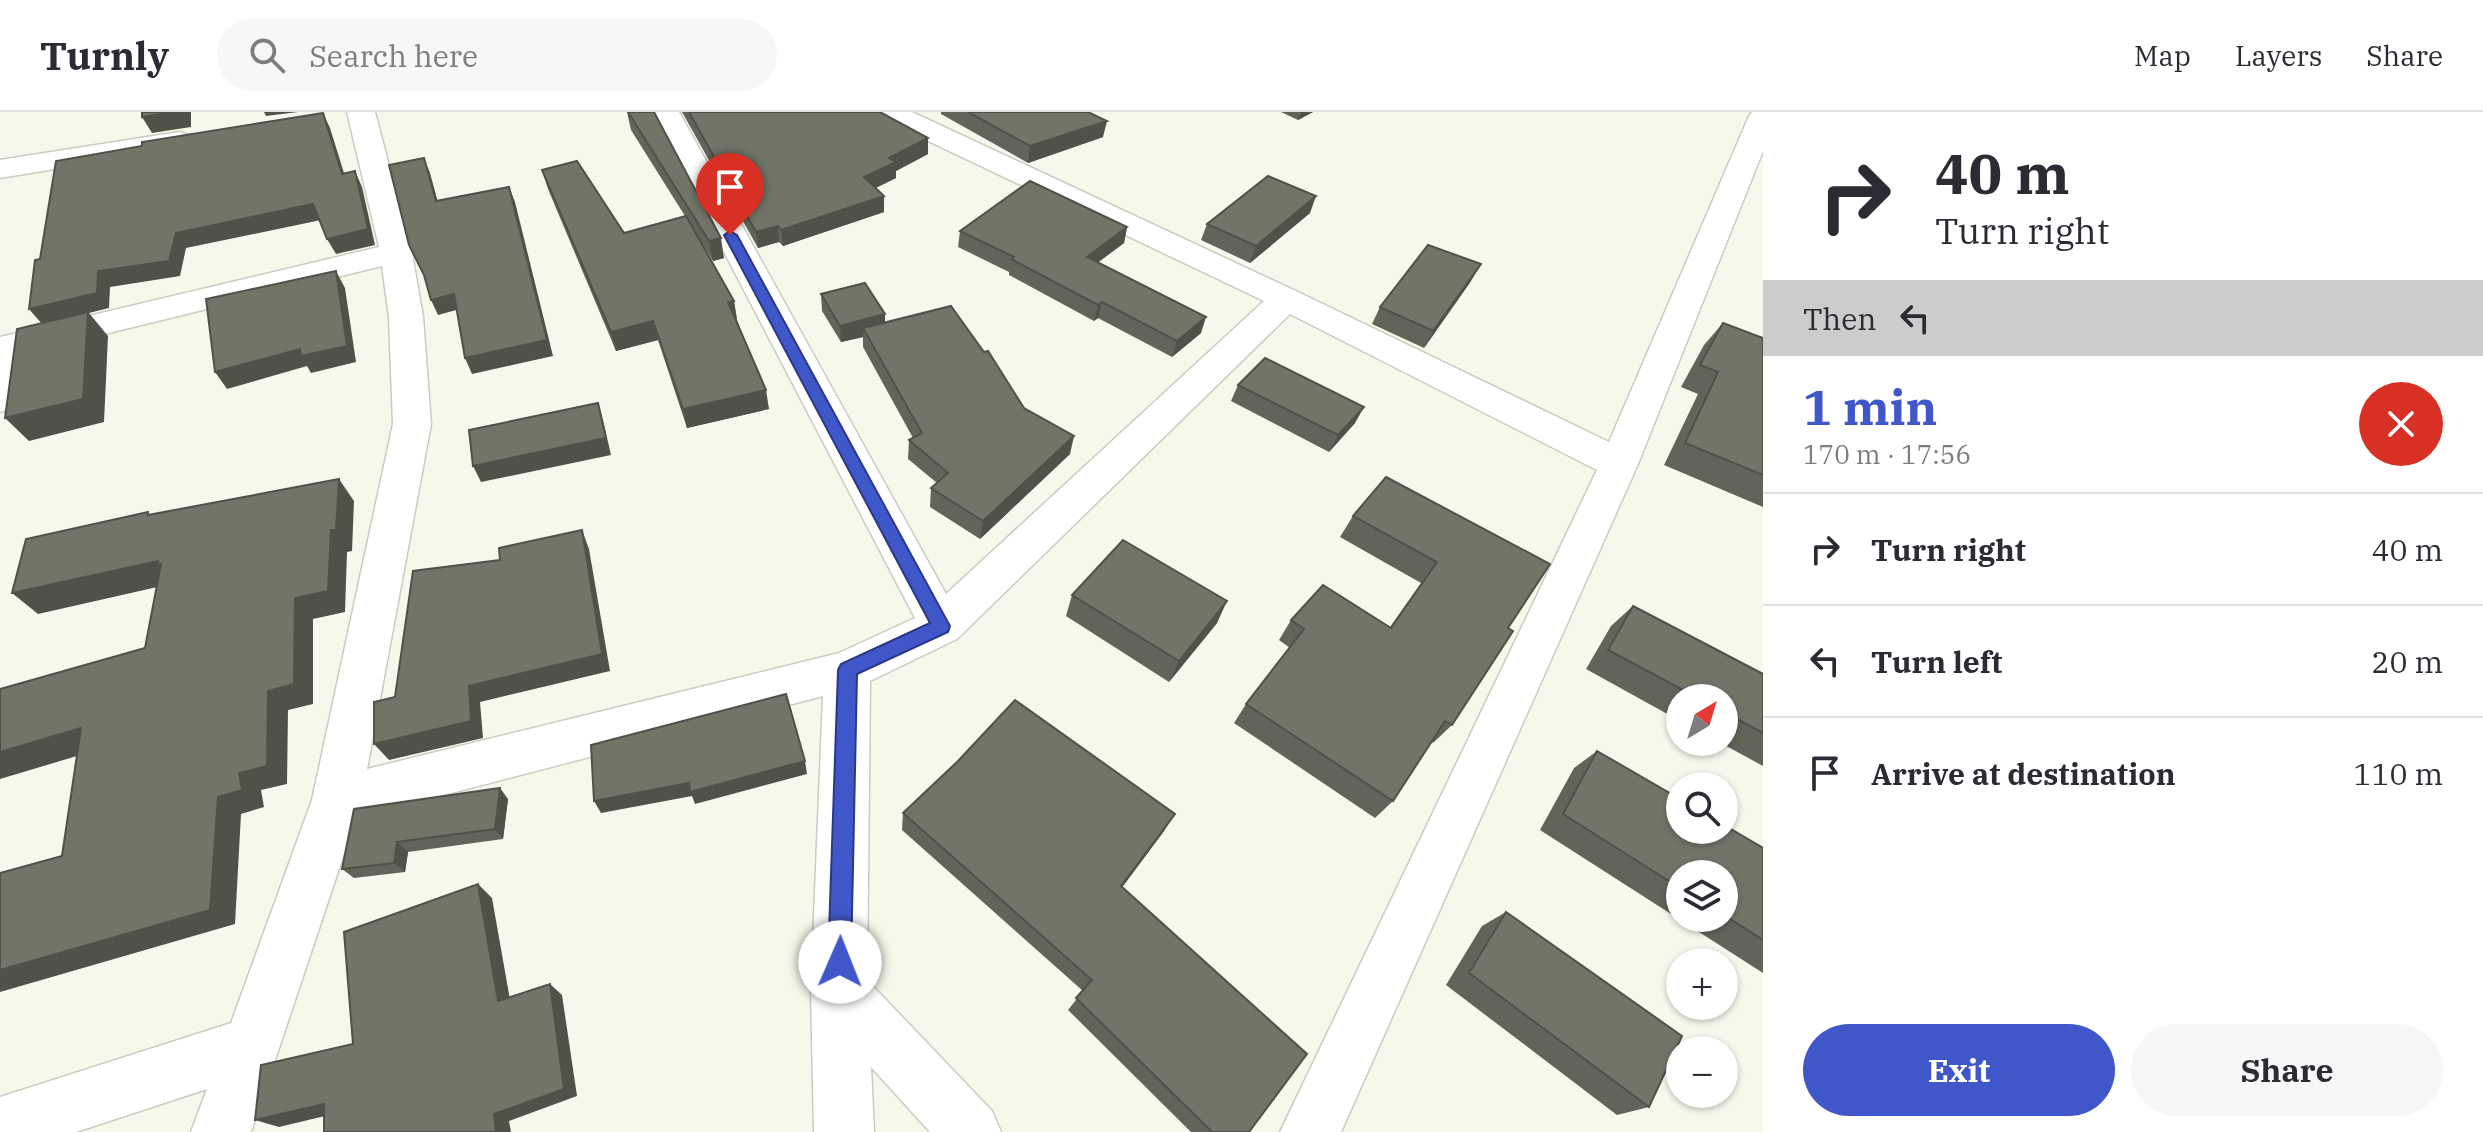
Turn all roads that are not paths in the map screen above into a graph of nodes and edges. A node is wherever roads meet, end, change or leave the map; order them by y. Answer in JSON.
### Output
{"nodes":[{"id":1,"x":665,"y":112,"type":"edge"},
{"id":2,"x":890,"y":112,"type":"edge"},
{"id":3,"x":351,"y":114,"type":"edge"},
{"id":4,"x":1763,"y":116,"type":"edge"},
{"id":5,"x":204,"y":137,"type":"edge"},
{"id":6,"x":0,"y":169,"type":"edge"},
{"id":7,"x":396,"y":253,"type":"junction"},
{"id":8,"x":1286,"y":299,"type":"junction"},
{"id":9,"x":6,"y":348,"type":"edge"},
{"id":10,"x":0,"y":399,"type":"edge"},
{"id":11,"x":1619,"y":464,"type":"junction"},
{"id":12,"x":941,"y":626,"type":"junction"},
{"id":13,"x":847,"y":670,"type":"junction"},
{"id":14,"x":337,"y":800,"type":"junction"},
{"id":15,"x":839,"y":991,"type":"junction"},
{"id":16,"x":249,"y":1046,"type":"junction"},
{"id":17,"x":0,"y":1127,"type":"edge"},
{"id":18,"x":221,"y":1132,"type":"edge"},
{"id":19,"x":844,"y":1132,"type":"edge"},
{"id":20,"x":971,"y":1132,"type":"edge"},
{"id":21,"x":1310,"y":1132,"type":"edge"}],
"edges":[{"from":1,"to":12,"type":"street"},
{"from":2,"to":8,"type":"street"},
{"from":3,"to":7,"type":"street"},
{"from":4,"to":11,"type":"street"},
{"from":5,"to":6,"type":"street"},
{"from":7,"to":9,"type":"street"},
{"from":7,"to":14,"type":"street"},
{"from":8,"to":11,"type":"street"},
{"from":8,"to":12,"type":"street"},
{"from":9,"to":10,"type":"street"},
{"from":11,"to":21,"type":"street"},
{"from":12,"to":13,"type":"street"},
{"from":13,"to":14,"type":"street"},
{"from":13,"to":15,"type":"street"},
{"from":14,"to":16,"type":"street"},
{"from":15,"to":19,"type":"street"},
{"from":15,"to":20,"type":"street"},
{"from":16,"to":17,"type":"street"},
{"from":16,"to":18,"type":"street"}]}
